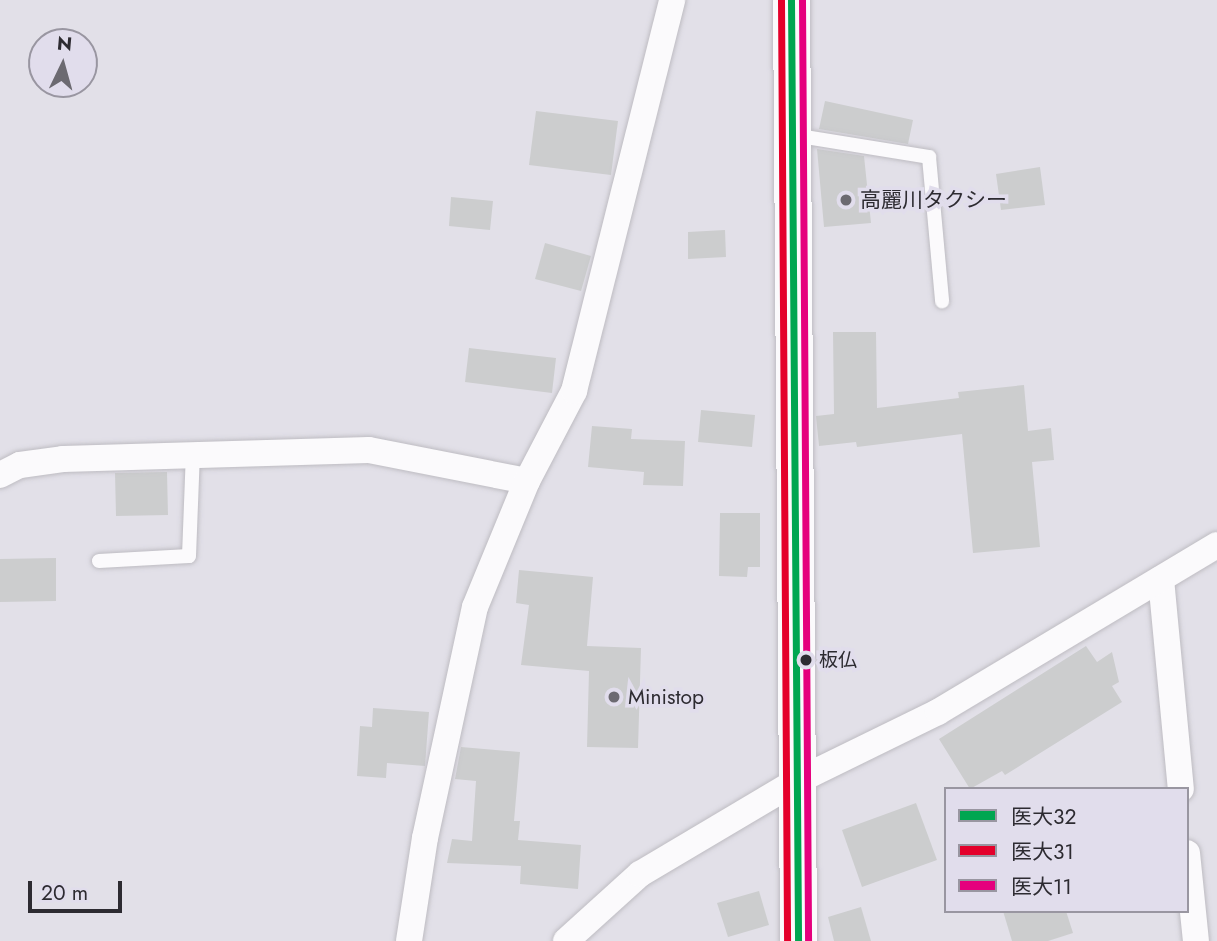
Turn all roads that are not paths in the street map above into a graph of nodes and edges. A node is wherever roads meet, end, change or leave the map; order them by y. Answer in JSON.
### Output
{"nodes":[{"id":1,"x":673,"y":0,"type":"edge"},
{"id":2,"x":791,"y":0,"type":"edge"},
{"id":3,"x":792,"y":135,"type":"junction"},
{"id":4,"x":942,"y":301,"type":"dead end"},
{"id":5,"x":193,"y":452,"type":"junction"},
{"id":6,"x":0,"y":475,"type":"edge"},
{"id":7,"x":527,"y":481,"type":"junction"},
{"id":8,"x":1217,"y":544,"type":"edge"},
{"id":9,"x":99,"y":561,"type":"dead end"},
{"id":10,"x":1161,"y":579,"type":"junction"},
{"id":11,"x":796,"y":782,"type":"junction"},
{"id":12,"x":1181,"y":787,"type":"edge"},
{"id":13,"x":1189,"y":873,"type":"edge"},
{"id":14,"x":409,"y":941,"type":"edge"},
{"id":15,"x":566,"y":941,"type":"edge"},
{"id":16,"x":798,"y":941,"type":"edge"},
{"id":17,"x":1196,"y":941,"type":"edge"}],
"edges":[{"from":1,"to":7,"type":"street"},
{"from":2,"to":3,"type":"street"},
{"from":3,"to":4,"type":"lane"},
{"from":3,"to":11,"type":"street"},
{"from":5,"to":6,"type":"street"},
{"from":5,"to":7,"type":"street"},
{"from":5,"to":9,"type":"lane"},
{"from":7,"to":14,"type":"street"},
{"from":8,"to":10,"type":"street"},
{"from":10,"to":11,"type":"street"},
{"from":10,"to":12,"type":"street"},
{"from":11,"to":15,"type":"street"},
{"from":11,"to":16,"type":"street"},
{"from":13,"to":17,"type":"street"}]}
